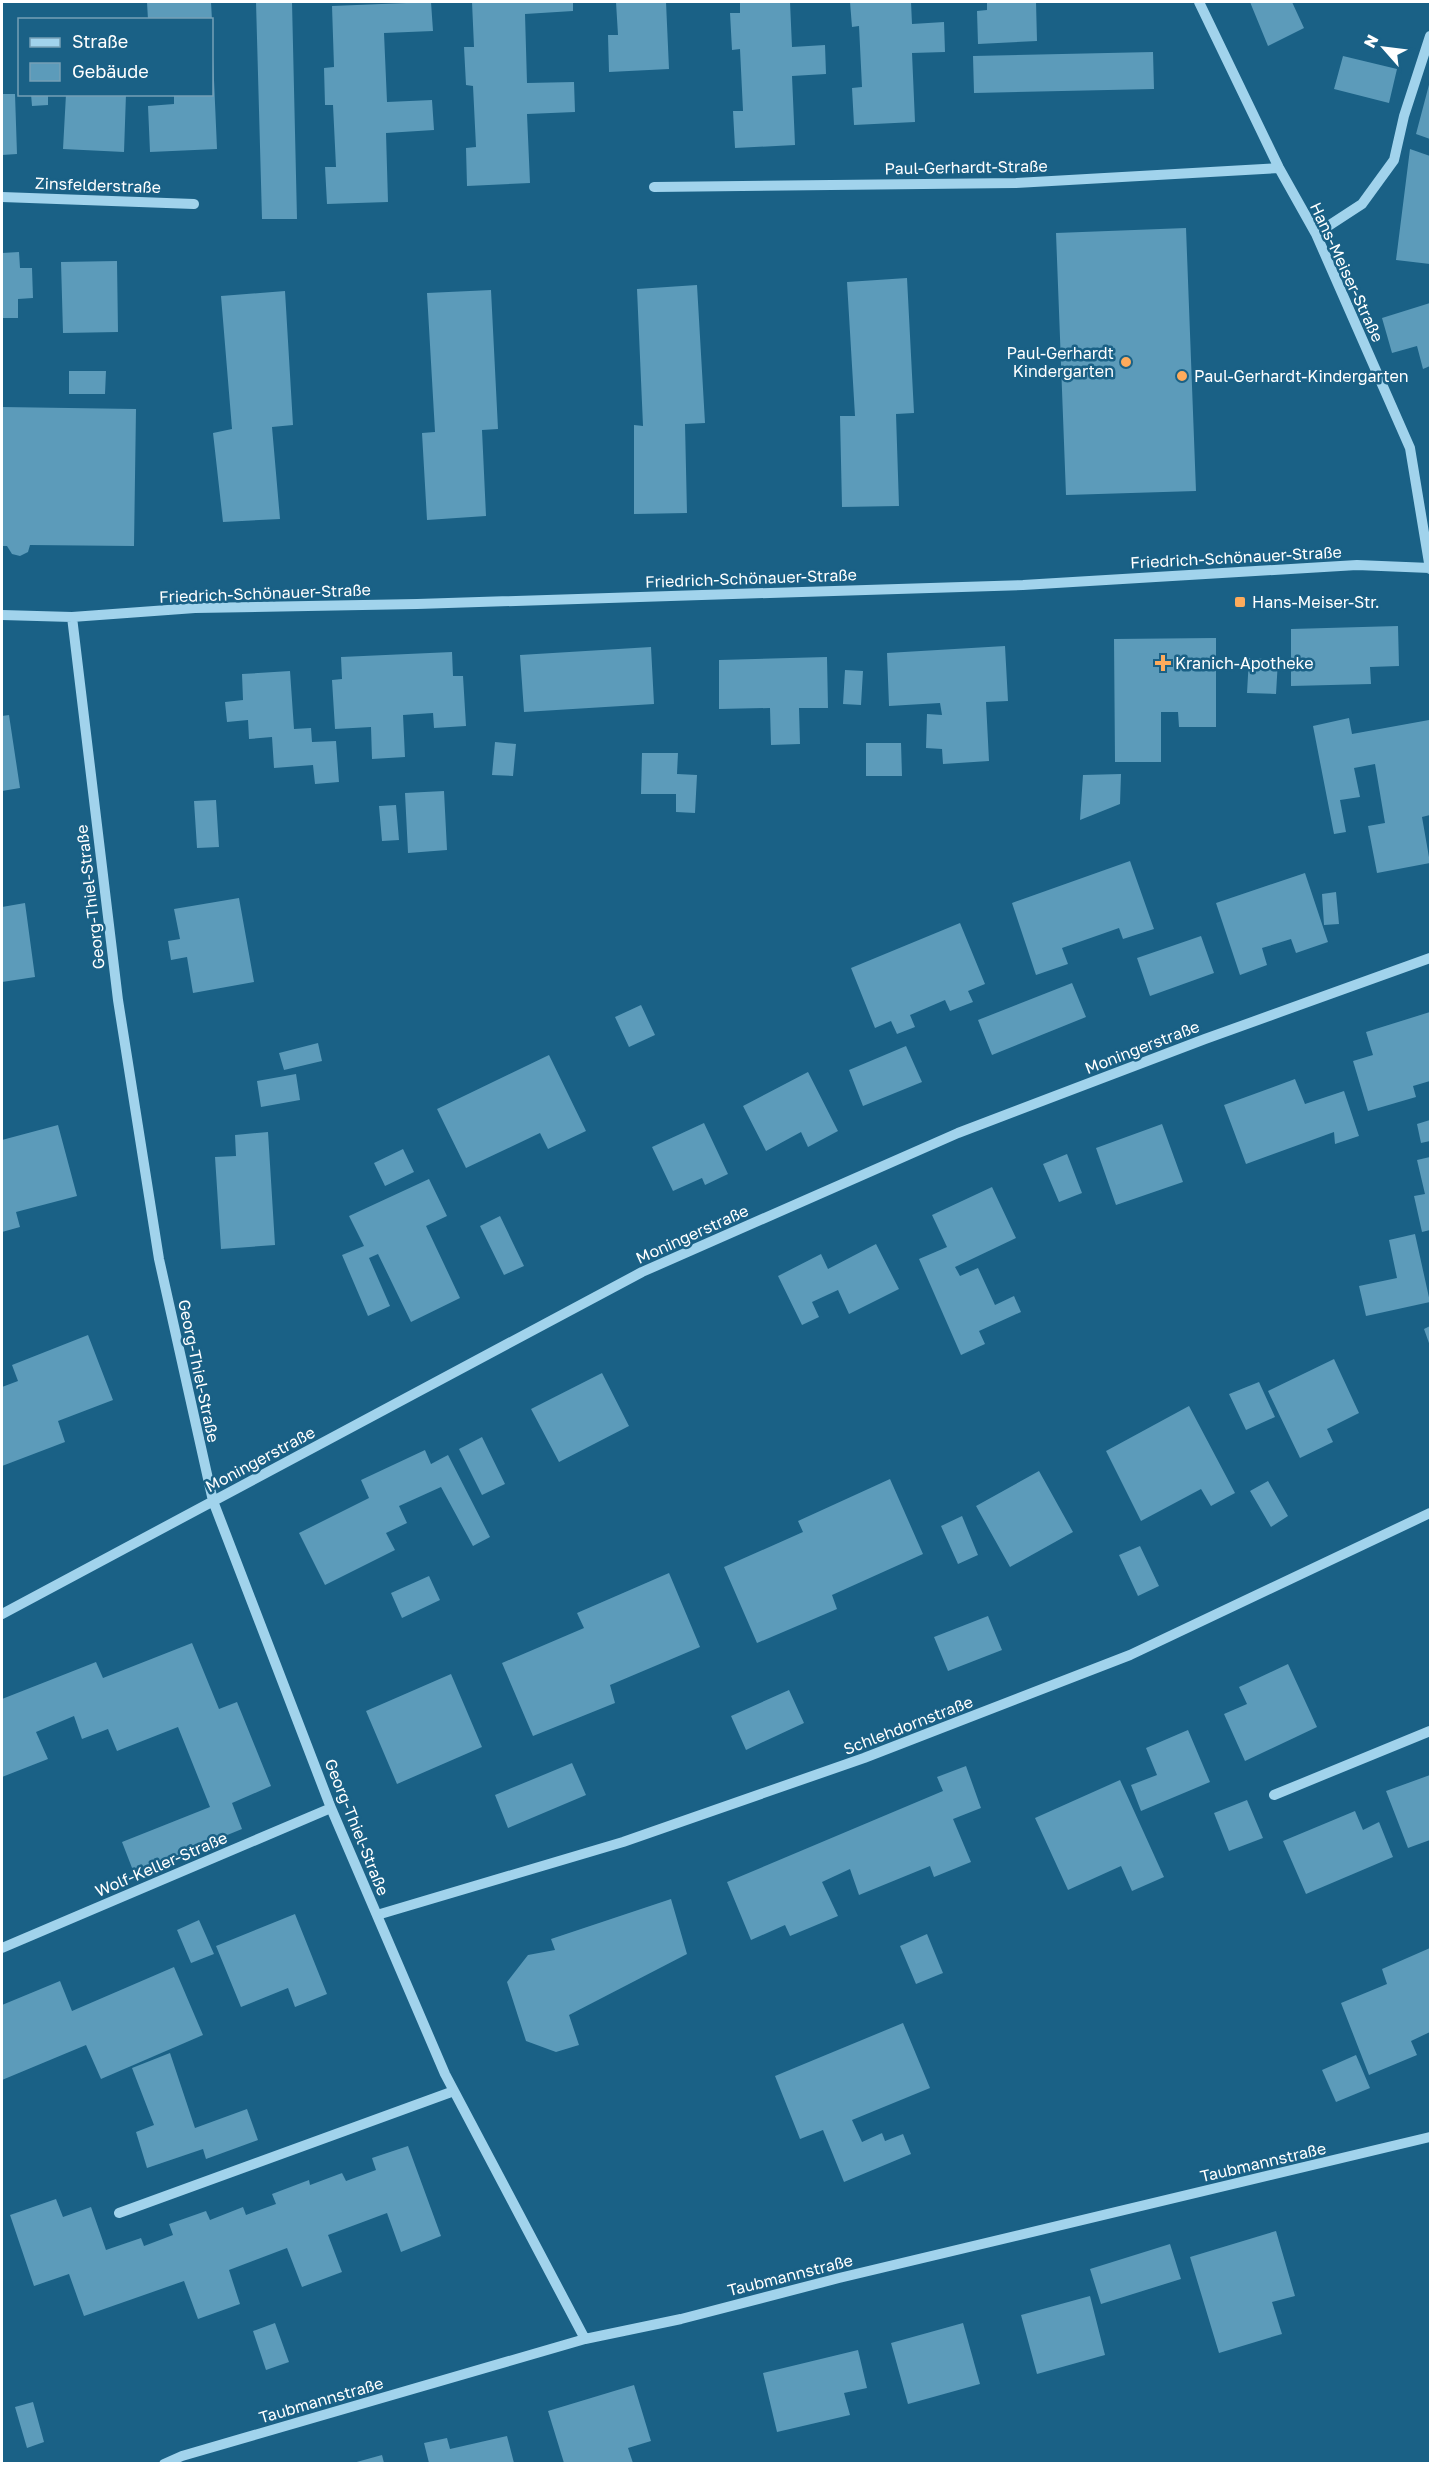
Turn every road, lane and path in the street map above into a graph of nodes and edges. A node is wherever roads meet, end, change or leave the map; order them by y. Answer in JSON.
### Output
{"nodes":[{"id":1,"x":1200,"y":2,"type":"edge"},
{"id":2,"x":1431,"y":36,"type":"edge"},
{"id":3,"x":1279,"y":168,"type":"junction"},
{"id":4,"x":654,"y":187,"type":"dead end"},
{"id":5,"x":2,"y":197,"type":"edge"},
{"id":6,"x":194,"y":204,"type":"dead end"},
{"id":7,"x":1316,"y":234,"type":"junction"},
{"id":8,"x":1430,"y":568,"type":"edge"},
{"id":9,"x":2,"y":615,"type":"edge"},
{"id":10,"x":72,"y":617,"type":"junction"},
{"id":11,"x":1431,"y":958,"type":"edge"},
{"id":12,"x":213,"y":1501,"type":"junction"},
{"id":13,"x":1431,"y":1513,"type":"edge"},
{"id":14,"x":2,"y":1614,"type":"edge"},
{"id":15,"x":1431,"y":1731,"type":"edge"},
{"id":16,"x":1274,"y":1795,"type":"dead end"},
{"id":17,"x":332,"y":1808,"type":"junction"},
{"id":18,"x":377,"y":1915,"type":"junction"},
{"id":19,"x":2,"y":1948,"type":"edge"},
{"id":20,"x":454,"y":2091,"type":"junction"},
{"id":21,"x":1431,"y":2137,"type":"edge"},
{"id":22,"x":119,"y":2213,"type":"dead end"},
{"id":23,"x":585,"y":2339,"type":"junction"},
{"id":24,"x":164,"y":2463,"type":"edge"}],
"edges":[{"from":1,"to":3,"type":"street","name":"Hans-Meiser-Straße"},
{"from":2,"to":7,"type":"street"},
{"from":3,"to":4,"type":"street","name":"Paul-Gerhardt-Straße"},
{"from":3,"to":7,"type":"street","name":"Hans-Meiser-Straße"},
{"from":5,"to":6,"type":"street","name":"Zinsfelderstraße"},
{"from":7,"to":8,"type":"street","name":"Hans-Meiser-Straße"},
{"from":8,"to":10,"type":"street","name":"Friedrich-Schönauer-Straße"},
{"from":9,"to":10,"type":"street","name":"Friedrich-Schönauer-Straße"},
{"from":10,"to":12,"type":"street","name":"Georg-Thiel-Straße"},
{"from":11,"to":12,"type":"street","name":"Moningerstraße"},
{"from":12,"to":14,"type":"street","name":"Moningerstraße"},
{"from":12,"to":17,"type":"street","name":"Georg-Thiel-Straße"},
{"from":13,"to":18,"type":"street","name":"Schlehdornstraße"},
{"from":15,"to":16,"type":"street"},
{"from":17,"to":18,"type":"street","name":"Georg-Thiel-Straße"},
{"from":17,"to":19,"type":"street","name":"Wolf-Keller-Straße"},
{"from":18,"to":20,"type":"street","name":"Georg-Thiel-Straße"},
{"from":20,"to":22,"type":"street"},
{"from":20,"to":23,"type":"street","name":"Georg-Thiel-Straße"},
{"from":21,"to":23,"type":"street","name":"Taubmannstraße"},
{"from":23,"to":24,"type":"street","name":"Taubmannstraße"}]}
